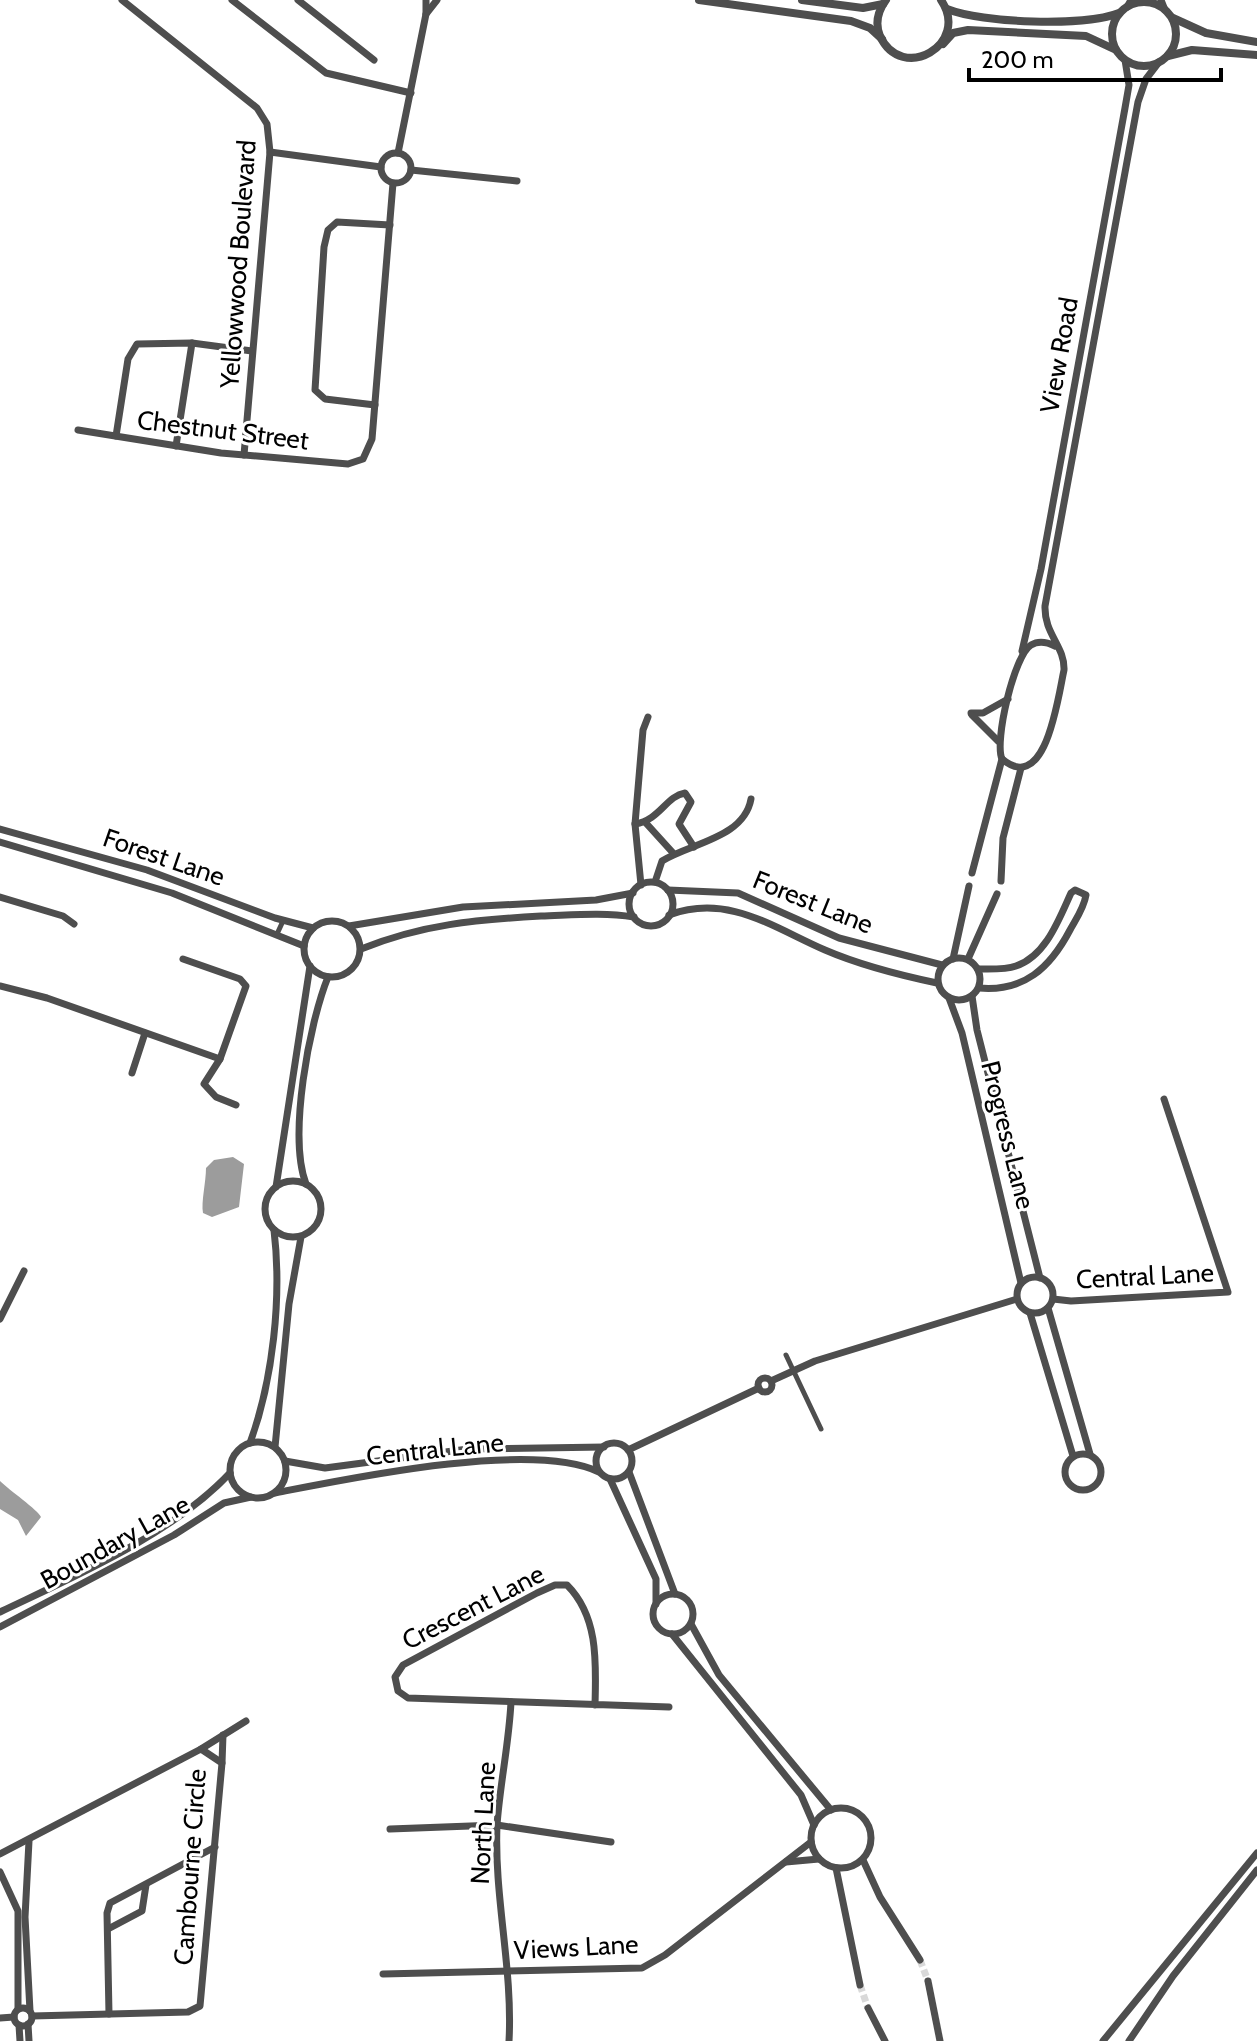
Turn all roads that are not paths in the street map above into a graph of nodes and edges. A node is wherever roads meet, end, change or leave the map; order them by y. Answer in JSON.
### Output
{"nodes":[{"id":1,"x":232,"y":0,"type":"edge"},
{"id":2,"x":298,"y":0,"type":"edge"},
{"id":3,"x":426,"y":0,"type":"edge"},
{"id":4,"x":437,"y":0,"type":"edge"},
{"id":5,"x":699,"y":0,"type":"edge"},
{"id":6,"x":802,"y":0,"type":"edge"},
{"id":7,"x":941,"y":0,"type":"edge"},
{"id":8,"x":1161,"y":0,"type":"edge"},
{"id":9,"x":125,"y":1,"type":"edge"},
{"id":10,"x":884,"y":2,"type":"edge"},
{"id":11,"x":1126,"y":7,"type":"edge"},
{"id":12,"x":947,"y":9,"type":"junction"},
{"id":13,"x":1165,"y":10,"type":"junction"},
{"id":14,"x":426,"y":14,"type":"junction"},
{"id":15,"x":1172,"y":18,"type":"junction"},
{"id":16,"x":882,"y":39,"type":"junction"},
{"id":17,"x":1254,"y":42,"type":"edge"},
{"id":18,"x":943,"y":44,"type":"junction"},
{"id":19,"x":1117,"y":50,"type":"junction"},
{"id":20,"x":1257,"y":55,"type":"edge"},
{"id":21,"x":1167,"y":56,"type":"junction"},
{"id":22,"x":374,"y":60,"type":"dead end"},
{"id":23,"x":1125,"y":60,"type":"junction"},
{"id":24,"x":1159,"y":62,"type":"junction"},
{"id":25,"x":411,"y":93,"type":"junction"},
{"id":26,"x":270,"y":152,"type":"junction"},
{"id":27,"x":398,"y":153,"type":"junction"},
{"id":28,"x":381,"y":167,"type":"junction"},
{"id":29,"x":411,"y":170,"type":"junction"},
{"id":30,"x":517,"y":181,"type":"dead end"},
{"id":31,"x":393,"y":183,"type":"junction"},
{"id":32,"x":1104,"y":221,"type":"junction"},
{"id":33,"x":1115,"y":223,"type":"junction"},
{"id":34,"x":390,"y":225,"type":"junction"},
{"id":35,"x":192,"y":343,"type":"junction"},
{"id":36,"x":252,"y":351,"type":"junction"},
{"id":37,"x":375,"y":405,"type":"junction"},
{"id":38,"x":78,"y":430,"type":"dead end"},
{"id":39,"x":116,"y":436,"type":"junction"},
{"id":40,"x":176,"y":446,"type":"junction"},
{"id":41,"x":244,"y":455,"type":"junction"},
{"id":42,"x":1055,"y":646,"type":"junction"},
{"id":43,"x":1021,"y":657,"type":"junction"},
{"id":44,"x":1009,"y":698,"type":"junction"},
{"id":45,"x":648,"y":717,"type":"dead end"},
{"id":46,"x":998,"y":741,"type":"junction"},
{"id":47,"x":1002,"y":759,"type":"junction"},
{"id":48,"x":1021,"y":768,"type":"junction"},
{"id":49,"x":751,"y":799,"type":"dead end"},
{"id":50,"x":645,"y":822,"type":"junction"},
{"id":51,"x":635,"y":824,"type":"junction"},
{"id":52,"x":0,"y":829,"type":"edge"},
{"id":53,"x":0,"y":842,"type":"edge"},
{"id":54,"x":694,"y":847,"type":"junction"},
{"id":55,"x":674,"y":854,"type":"junction"},
{"id":56,"x":972,"y":873,"type":"dead end"},
{"id":57,"x":1001,"y":881,"type":"dead end"},
{"id":58,"x":655,"y":882,"type":"junction"},
{"id":59,"x":641,"y":885,"type":"junction"},
{"id":60,"x":969,"y":886,"type":"dead end"},
{"id":61,"x":668,"y":890,"type":"junction"},
{"id":62,"x":633,"y":893,"type":"junction"},
{"id":63,"x":997,"y":894,"type":"dead end"},
{"id":64,"x":0,"y":897,"type":"edge"},
{"id":65,"x":669,"y":915,"type":"junction"},
{"id":66,"x":634,"y":917,"type":"junction"},
{"id":67,"x":283,"y":921,"type":"junction"},
{"id":68,"x":74,"y":924,"type":"dead end"},
{"id":69,"x":349,"y":926,"type":"junction"},
{"id":70,"x":313,"y":928,"type":"junction"},
{"id":71,"x":277,"y":934,"type":"junction"},
{"id":72,"x":304,"y":946,"type":"junction"},
{"id":73,"x":361,"y":949,"type":"junction"},
{"id":74,"x":183,"y":959,"type":"dead end"},
{"id":75,"x":953,"y":959,"type":"junction"},
{"id":76,"x":968,"y":959,"type":"junction"},
{"id":77,"x":942,"y":965,"type":"junction"},
{"id":78,"x":310,"y":966,"type":"junction"},
{"id":79,"x":978,"y":969,"type":"junction"},
{"id":80,"x":328,"y":977,"type":"junction"},
{"id":81,"x":937,"y":983,"type":"junction"},
{"id":82,"x":0,"y":986,"type":"edge"},
{"id":83,"x":979,"y":988,"type":"junction"},
{"id":84,"x":972,"y":996,"type":"junction"},
{"id":85,"x":949,"y":998,"type":"junction"},
{"id":86,"x":145,"y":1033,"type":"junction"},
{"id":87,"x":220,"y":1059,"type":"junction"},
{"id":88,"x":132,"y":1073,"type":"dead end"},
{"id":89,"x":1164,"y":1099,"type":"dead end"},
{"id":90,"x":236,"y":1105,"type":"dead end"},
{"id":91,"x":306,"y":1184,"type":"junction"},
{"id":92,"x":276,"y":1187,"type":"junction"},
{"id":93,"x":274,"y":1230,"type":"junction"},
{"id":94,"x":301,"y":1237,"type":"junction"},
{"id":95,"x":24,"y":1271,"type":"dead end"},
{"id":96,"x":1040,"y":1278,"type":"junction"},
{"id":97,"x":1021,"y":1283,"type":"junction"},
{"id":98,"x":1017,"y":1299,"type":"junction"},
{"id":99,"x":1053,"y":1299,"type":"junction"},
{"id":100,"x":1048,"y":1308,"type":"junction"},
{"id":101,"x":1030,"y":1313,"type":"junction"},
{"id":102,"x":0,"y":1319,"type":"edge"},
{"id":103,"x":786,"y":1355,"type":"dead end"},
{"id":104,"x":795,"y":1370,"type":"junction"},
{"id":105,"x":821,"y":1429,"type":"dead end"},
{"id":106,"x":250,"y":1443,"type":"junction"},
{"id":107,"x":275,"y":1447,"type":"junction"},
{"id":108,"x":604,"y":1447,"type":"junction"},
{"id":109,"x":628,"y":1450,"type":"junction"},
{"id":110,"x":1090,"y":1454,"type":"junction"},
{"id":111,"x":1073,"y":1456,"type":"junction"},
{"id":112,"x":285,"y":1461,"type":"junction"},
{"id":113,"x":599,"y":1472,"type":"junction"},
{"id":114,"x":629,"y":1472,"type":"junction"},
{"id":115,"x":230,"y":1473,"type":"junction"},
{"id":116,"x":610,"y":1479,"type":"junction"},
{"id":117,"x":275,"y":1493,"type":"junction"},
{"id":118,"x":251,"y":1497,"type":"junction"},
{"id":119,"x":675,"y":1594,"type":"junction"},
{"id":120,"x":656,"y":1604,"type":"junction"},
{"id":121,"x":0,"y":1612,"type":"edge"},
{"id":122,"x":691,"y":1624,"type":"junction"},
{"id":123,"x":0,"y":1627,"type":"edge"},
{"id":124,"x":672,"y":1634,"type":"junction"},
{"id":125,"x":511,"y":1702,"type":"junction"},
{"id":126,"x":595,"y":1705,"type":"junction"},
{"id":127,"x":669,"y":1707,"type":"dead end"},
{"id":128,"x":246,"y":1721,"type":"dead end"},
{"id":129,"x":223,"y":1735,"type":"junction"},
{"id":130,"x":201,"y":1749,"type":"junction"},
{"id":131,"x":222,"y":1763,"type":"junction"},
{"id":132,"x":831,"y":1810,"type":"junction"},
{"id":133,"x":497,"y":1825,"type":"junction"},
{"id":134,"x":814,"y":1825,"type":"junction"},
{"id":135,"x":390,"y":1829,"type":"dead end"},
{"id":136,"x":29,"y":1841,"type":"junction"},
{"id":137,"x":611,"y":1842,"type":"dead end"},
{"id":138,"x":811,"y":1842,"type":"junction"},
{"id":139,"x":215,"y":1847,"type":"junction"},
{"id":140,"x":1257,"y":1853,"type":"edge"},
{"id":141,"x":0,"y":1854,"type":"edge"},
{"id":142,"x":819,"y":1859,"type":"junction"},
{"id":143,"x":863,"y":1860,"type":"junction"},
{"id":144,"x":784,"y":1862,"type":"junction"},
{"id":145,"x":836,"y":1868,"type":"junction"},
{"id":146,"x":1257,"y":1870,"type":"edge"},
{"id":147,"x":0,"y":1872,"type":"edge"},
{"id":148,"x":146,"y":1885,"type":"junction"},
{"id":149,"x":108,"y":1929,"type":"junction"},
{"id":150,"x":920,"y":1960,"type":"tunnel mouth"},
{"id":151,"x":508,"y":1970,"type":"junction"},
{"id":152,"x":383,"y":1974,"type":"dead end"},
{"id":153,"x":928,"y":1981,"type":"tunnel mouth"},
{"id":154,"x":860,"y":1985,"type":"tunnel mouth"},
{"id":155,"x":868,"y":2008,"type":"tunnel mouth"},
{"id":156,"x":109,"y":2014,"type":"junction"},
{"id":157,"x":24,"y":2017,"type":"junction"},
{"id":158,"x":0,"y":2018,"type":"edge"},
{"id":159,"x":20,"y":2041,"type":"edge"},
{"id":160,"x":29,"y":2041,"type":"edge"},
{"id":161,"x":509,"y":2041,"type":"edge"},
{"id":162,"x":885,"y":2041,"type":"edge"},
{"id":163,"x":940,"y":2041,"type":"edge"},
{"id":164,"x":1103,"y":2041,"type":"edge"},
{"id":165,"x":1129,"y":2041,"type":"edge"}],
"edges":[{"from":1,"to":25,"type":"street"},
{"from":2,"to":22,"type":"street"},
{"from":3,"to":14,"type":"street"},
{"from":4,"to":14,"type":"street"},
{"from":5,"to":16,"type":"street"},
{"from":6,"to":10,"type":"street"},
{"from":7,"to":12,"type":"street"},
{"from":8,"to":13,"type":"street"},
{"from":9,"to":26,"type":"street","name":"Yellowwood Boulevard"},
{"from":10,"to":16,"type":"street"},
{"from":11,"to":12,"type":"street"},
{"from":11,"to":13,"type":"street"},
{"from":11,"to":19,"type":"street"},
{"from":12,"to":18,"type":"street"},
{"from":13,"to":15,"type":"street"},
{"from":14,"to":25,"type":"street"},
{"from":15,"to":17,"type":"street"},
{"from":15,"to":21,"type":"street"},
{"from":16,"to":18,"type":"street"},
{"from":18,"to":19,"type":"street"},
{"from":19,"to":23,"type":"street"},
{"from":20,"to":21,"type":"street"},
{"from":21,"to":24,"type":"street"},
{"from":23,"to":24,"type":"street"},
{"from":23,"to":32,"type":"street","name":"View Road"},
{"from":24,"to":33,"type":"street","name":"View Road"},
{"from":25,"to":27,"type":"street"},
{"from":26,"to":28,"type":"street"},
{"from":26,"to":36,"type":"street","name":"Yellowwood Boulevard"},
{"from":27,"to":28,"type":"street"},
{"from":27,"to":29,"type":"street"},
{"from":28,"to":31,"type":"street"},
{"from":29,"to":30,"type":"street"},
{"from":29,"to":31,"type":"street"},
{"from":31,"to":34,"type":"street"},
{"from":32,"to":33,"type":"street"},
{"from":32,"to":43,"type":"street","name":"View Road"},
{"from":33,"to":42,"type":"street","name":"View Road"},
{"from":34,"to":37,"type":"street"},
{"from":34,"to":37,"type":"street"},
{"from":35,"to":36,"type":"street"},
{"from":35,"to":39,"type":"street"},
{"from":35,"to":40,"type":"street"},
{"from":36,"to":41,"type":"street","name":"Yellowwood Boulevard"},
{"from":37,"to":41,"type":"street","name":"Chestnut Street"},
{"from":38,"to":39,"type":"street","name":"Chestnut Street"},
{"from":39,"to":40,"type":"street","name":"Chestnut Street"},
{"from":40,"to":41,"type":"street","name":"Chestnut Street"},
{"from":42,"to":43,"type":"street"},
{"from":42,"to":48,"type":"street","name":"View Road"},
{"from":43,"to":44,"type":"street","name":"View Road"},
{"from":44,"to":46,"type":"street","name":"View Road"},
{"from":44,"to":46,"type":"street"},
{"from":45,"to":51,"type":"street"},
{"from":46,"to":47,"type":"street","name":"View Road"},
{"from":47,"to":48,"type":"street"},
{"from":47,"to":56,"type":"street"},
{"from":48,"to":57,"type":"street"},
{"from":49,"to":54,"type":"street"},
{"from":50,"to":51,"type":"street"},
{"from":50,"to":54,"type":"street"},
{"from":50,"to":55,"type":"street"},
{"from":51,"to":59,"type":"street"},
{"from":52,"to":67,"type":"street","name":"Forest Lane"},
{"from":53,"to":71,"type":"street","name":"Forest Lane"},
{"from":54,"to":55,"type":"street"},
{"from":55,"to":58,"type":"street"},
{"from":58,"to":59,"type":"street"},
{"from":58,"to":61,"type":"street"},
{"from":59,"to":62,"type":"street"},
{"from":60,"to":75,"type":"street"},
{"from":61,"to":65,"type":"street"},
{"from":61,"to":77,"type":"street","name":"Forest Lane"},
{"from":62,"to":66,"type":"street"},
{"from":62,"to":69,"type":"street"},
{"from":63,"to":76,"type":"street"},
{"from":64,"to":68,"type":"street"},
{"from":65,"to":66,"type":"street"},
{"from":65,"to":81,"type":"street","name":"Forest Lane"},
{"from":66,"to":73,"type":"street"},
{"from":67,"to":70,"type":"street","name":"Forest Lane"},
{"from":67,"to":71,"type":"street"},
{"from":69,"to":70,"type":"street"},
{"from":69,"to":73,"type":"street"},
{"from":70,"to":72,"type":"street"},
{"from":71,"to":72,"type":"street","name":"Forest Lane"},
{"from":72,"to":78,"type":"street"},
{"from":73,"to":80,"type":"street"},
{"from":74,"to":87,"type":"street"},
{"from":75,"to":76,"type":"street"},
{"from":75,"to":77,"type":"street"},
{"from":76,"to":79,"type":"street"},
{"from":77,"to":81,"type":"street"},
{"from":78,"to":80,"type":"street"},
{"from":78,"to":92,"type":"street"},
{"from":79,"to":83,"type":"street"},
{"from":79,"to":83,"type":"street"},
{"from":80,"to":91,"type":"street"},
{"from":81,"to":85,"type":"street"},
{"from":82,"to":86,"type":"street"},
{"from":83,"to":84,"type":"street"},
{"from":84,"to":85,"type":"street"},
{"from":84,"to":96,"type":"street","name":"Progress Lane"},
{"from":85,"to":97,"type":"street","name":"Progress Lane"},
{"from":86,"to":87,"type":"street"},
{"from":86,"to":88,"type":"street"},
{"from":87,"to":90,"type":"street"},
{"from":89,"to":99,"type":"street","name":"Central Lane"},
{"from":91,"to":92,"type":"street"},
{"from":91,"to":94,"type":"street"},
{"from":92,"to":93,"type":"street"},
{"from":93,"to":94,"type":"street"},
{"from":93,"to":106,"type":"street"},
{"from":94,"to":107,"type":"street"},
{"from":95,"to":102,"type":"street"},
{"from":96,"to":97,"type":"street"},
{"from":96,"to":99,"type":"street"},
{"from":97,"to":98,"type":"street"},
{"from":98,"to":101,"type":"street"},
{"from":98,"to":104,"type":"street"},
{"from":99,"to":100,"type":"street"},
{"from":100,"to":101,"type":"street"},
{"from":100,"to":110,"type":"street"},
{"from":101,"to":111,"type":"street"},
{"from":103,"to":104,"type":"street"},
{"from":104,"to":105,"type":"street"},
{"from":104,"to":109,"type":"street"},
{"from":106,"to":107,"type":"street"},
{"from":106,"to":115,"type":"street"},
{"from":107,"to":112,"type":"street"},
{"from":108,"to":109,"type":"street","name":"Central Lane"},
{"from":108,"to":112,"type":"street","name":"Central Lane"},
{"from":108,"to":113,"type":"street"},
{"from":109,"to":114,"type":"street"},
{"from":110,"to":111,"type":"street"},
{"from":110,"to":111,"type":"street"},
{"from":112,"to":117,"type":"street"},
{"from":113,"to":116,"type":"street","name":"Central Lane"},
{"from":113,"to":117,"type":"street","name":"Central Lane"},
{"from":114,"to":116,"type":"street"},
{"from":114,"to":119,"type":"street"},
{"from":115,"to":118,"type":"street"},
{"from":115,"to":121,"type":"street","name":"Boundary Lane"},
{"from":116,"to":120,"type":"street"},
{"from":117,"to":118,"type":"street"},
{"from":118,"to":123,"type":"street","name":"Boundary Lane"},
{"from":119,"to":120,"type":"street"},
{"from":119,"to":122,"type":"street"},
{"from":120,"to":124,"type":"street"},
{"from":122,"to":124,"type":"street"},
{"from":122,"to":132,"type":"street"},
{"from":124,"to":134,"type":"street"},
{"from":125,"to":126,"type":"street","name":"Crescent Lane"},
{"from":125,"to":126,"type":"street","name":"Crescent Lane"},
{"from":125,"to":133,"type":"street","name":"North Lane"},
{"from":126,"to":127,"type":"street","name":"Crescent Lane"},
{"from":128,"to":129,"type":"street"},
{"from":129,"to":130,"type":"street"},
{"from":129,"to":131,"type":"street"},
{"from":130,"to":131,"type":"street","name":"Cambourne Circle"},
{"from":130,"to":136,"type":"street","name":"Cambourne Circle"},
{"from":131,"to":139,"type":"street","name":"Cambourne Circle"},
{"from":132,"to":134,"type":"street"},
{"from":132,"to":143,"type":"street"},
{"from":133,"to":135,"type":"street"},
{"from":133,"to":137,"type":"street"},
{"from":133,"to":151,"type":"street","name":"North Lane"},
{"from":134,"to":138,"type":"street"},
{"from":136,"to":141,"type":"street","name":"Cambourne Circle"},
{"from":136,"to":157,"type":"street"},
{"from":138,"to":142,"type":"street"},
{"from":138,"to":144,"type":"street","name":"Views Lane"},
{"from":139,"to":148,"type":"street"},
{"from":139,"to":156,"type":"street","name":"Cambourne Circle"},
{"from":140,"to":164,"type":"street"},
{"from":142,"to":144,"type":"street"},
{"from":142,"to":145,"type":"street"},
{"from":143,"to":145,"type":"street"},
{"from":143,"to":150,"type":"street"},
{"from":144,"to":151,"type":"street","name":"Views Lane"},
{"from":145,"to":154,"type":"street"},
{"from":146,"to":165,"type":"street"},
{"from":147,"to":157,"type":"street"},
{"from":148,"to":149,"type":"street"},
{"from":148,"to":149,"type":"street"},
{"from":149,"to":156,"type":"street"},
{"from":151,"to":152,"type":"street","name":"Views Lane"},
{"from":151,"to":161,"type":"street","name":"North Lane"},
{"from":153,"to":163,"type":"street"},
{"from":155,"to":162,"type":"street"},
{"from":156,"to":157,"type":"street","name":"Cambourne Circle"},
{"from":157,"to":158,"type":"street","name":"Cambourne Circle"},
{"from":157,"to":159,"type":"street"},
{"from":157,"to":160,"type":"street"}]}
